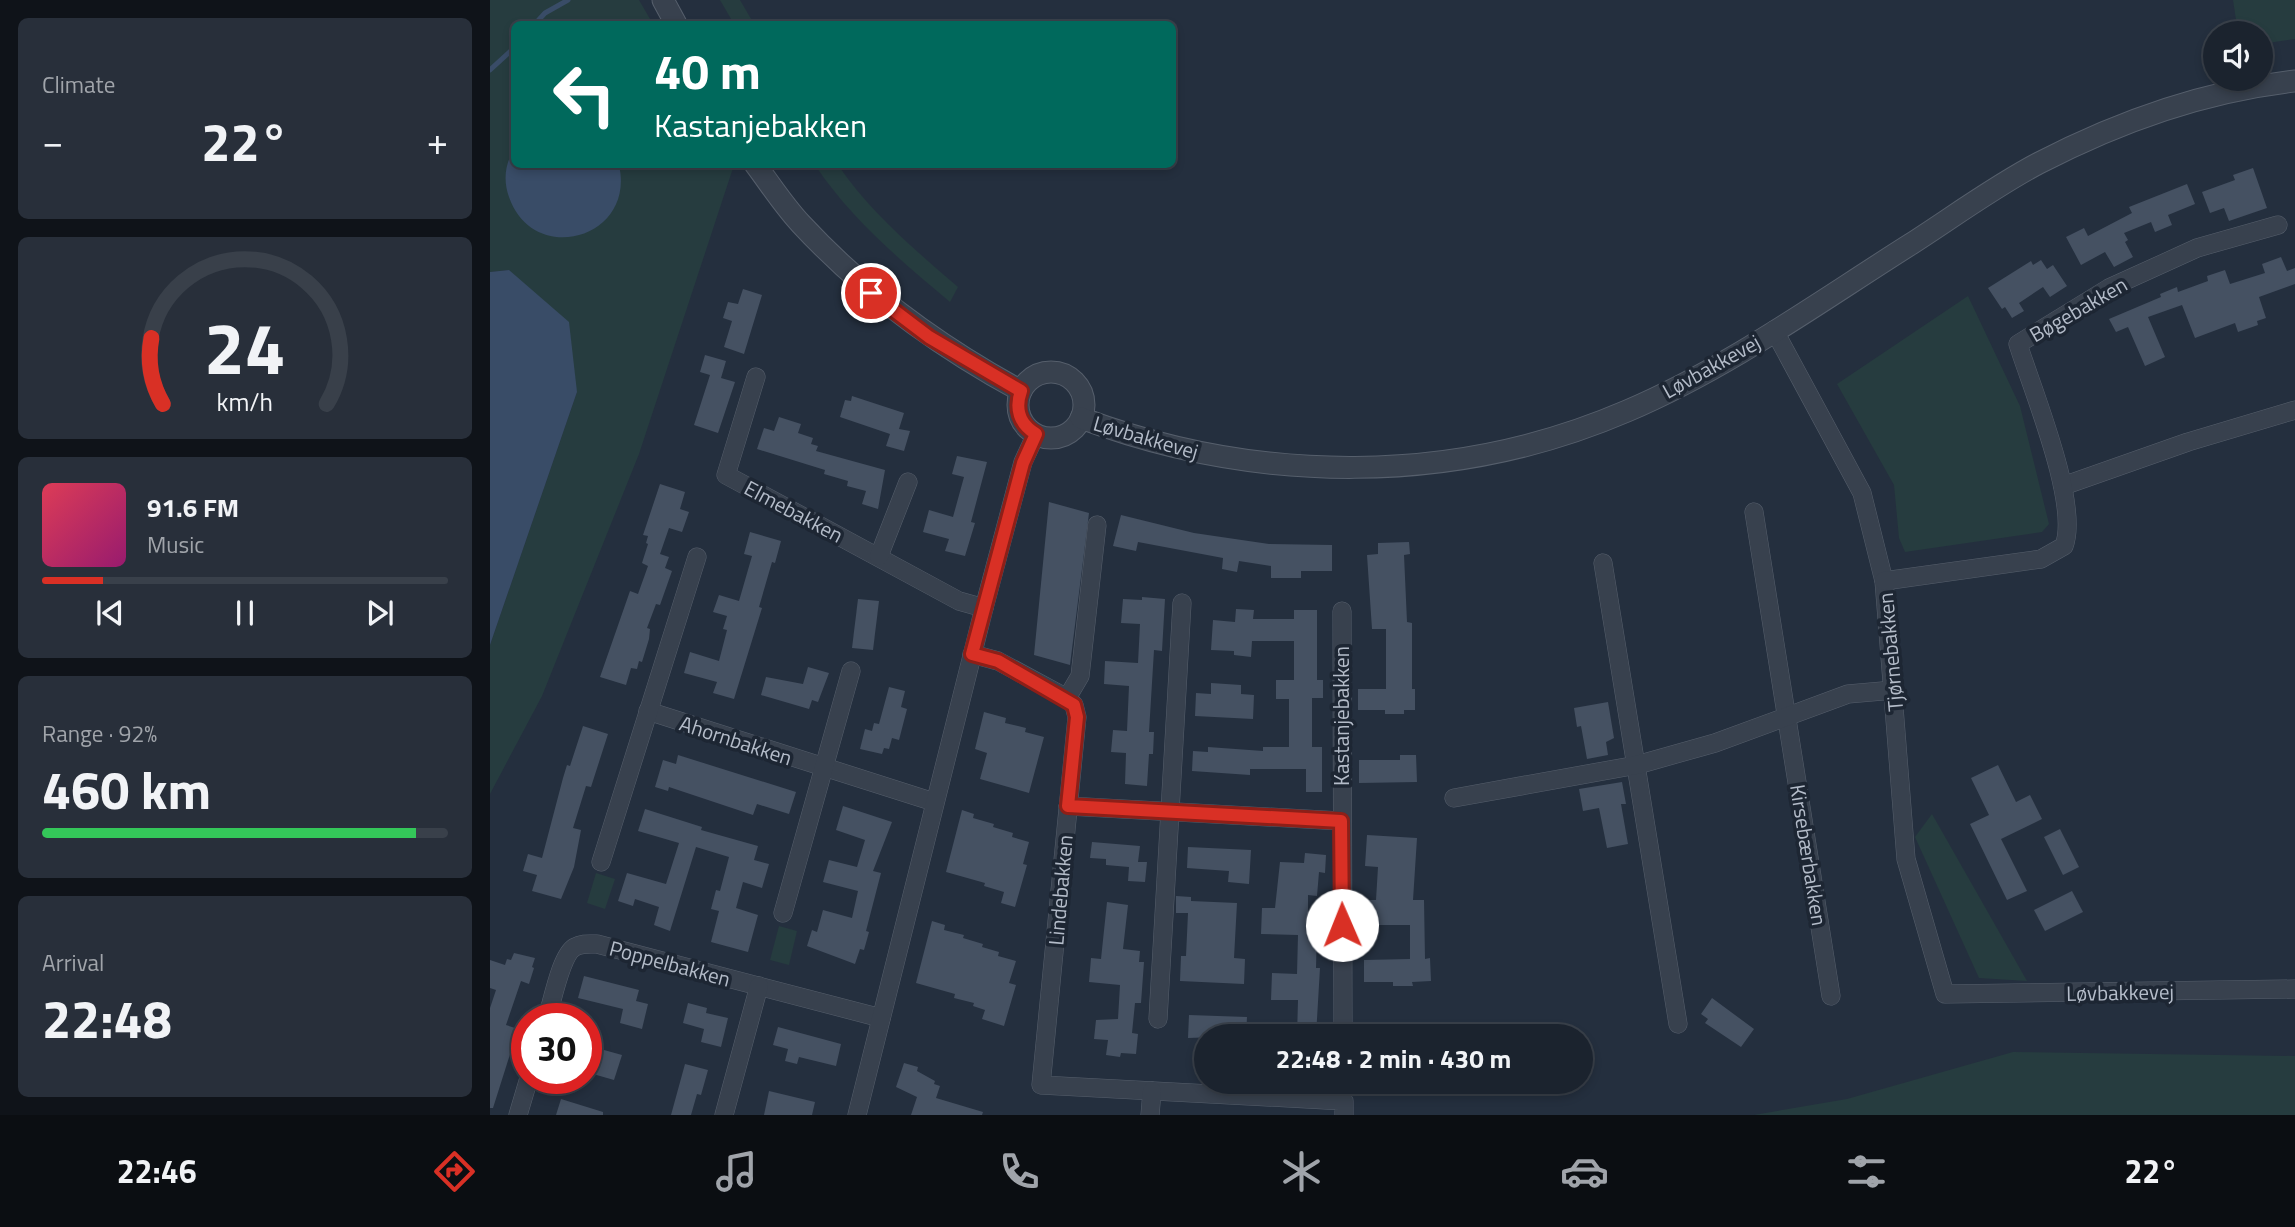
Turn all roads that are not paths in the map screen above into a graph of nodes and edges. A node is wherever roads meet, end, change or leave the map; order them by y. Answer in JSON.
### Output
{"nodes":[{"id":1,"x":663,"y":0,"type":"edge"},
{"id":2,"x":674,"y":21,"type":"edge"},
{"id":3,"x":2295,"y":80,"type":"edge"},
{"id":4,"x":758,"y":168,"type":"edge"},
{"id":5,"x":2278,"y":225,"type":"dead end"},
{"id":6,"x":1774,"y":330,"type":"junction"},
{"id":7,"x":756,"y":377,"type":"dead end"},
{"id":8,"x":1021,"y":391,"type":"junction"},
{"id":9,"x":2295,"y":410,"type":"edge"},
{"id":10,"x":1081,"y":418,"type":"junction"},
{"id":11,"x":1036,"y":434,"type":"junction"},
{"id":12,"x":908,"y":482,"type":"dead end"},
{"id":13,"x":2063,"y":486,"type":"junction"},
{"id":14,"x":1754,"y":512,"type":"dead end"},
{"id":15,"x":1097,"y":525,"type":"dead end"},
{"id":16,"x":879,"y":556,"type":"junction"},
{"id":17,"x":697,"y":557,"type":"dead end"},
{"id":18,"x":1603,"y":563,"type":"dead end"},
{"id":19,"x":1884,"y":581,"type":"junction"},
{"id":20,"x":1182,"y":603,"type":"dead end"},
{"id":21,"x":984,"y":608,"type":"junction"},
{"id":22,"x":1342,"y":611,"type":"dead end"},
{"id":23,"x":972,"y":654,"type":"junction"},
{"id":24,"x":851,"y":671,"type":"dead end"},
{"id":25,"x":1894,"y":690,"type":"junction"},
{"id":26,"x":1067,"y":698,"type":"junction"},
{"id":27,"x":648,"y":711,"type":"junction"},
{"id":28,"x":1788,"y":714,"type":"junction"},
{"id":29,"x":1637,"y":765,"type":"junction"},
{"id":30,"x":824,"y":769,"type":"junction"},
{"id":31,"x":1454,"y":798,"type":"dead end"},
{"id":32,"x":934,"y":802,"type":"junction"},
{"id":33,"x":1068,"y":806,"type":"junction"},
{"id":34,"x":1169,"y":811,"type":"junction"},
{"id":35,"x":1341,"y":821,"type":"junction"},
{"id":36,"x":601,"y":862,"type":"dead end"},
{"id":37,"x":783,"y":913,"type":"dead end"},
{"id":38,"x":759,"y":986,"type":"junction"},
{"id":39,"x":2295,"y":989,"type":"edge"},
{"id":40,"x":1945,"y":994,"type":"joint"},
{"id":41,"x":1831,"y":996,"type":"dead end"},
{"id":42,"x":551,"y":1003,"type":"edge"},
{"id":43,"x":881,"y":1018,"type":"junction"},
{"id":44,"x":1158,"y":1019,"type":"dead end"},
{"id":45,"x":1343,"y":1024,"type":"edge"},
{"id":46,"x":1678,"y":1024,"type":"dead end"},
{"id":47,"x":1152,"y":1091,"type":"junction"},
{"id":48,"x":524,"y":1094,"type":"edge"},
{"id":49,"x":518,"y":1115,"type":"edge"},
{"id":50,"x":724,"y":1115,"type":"edge"},
{"id":51,"x":857,"y":1115,"type":"edge"},
{"id":52,"x":1150,"y":1115,"type":"edge"},
{"id":53,"x":1344,"y":1115,"type":"edge"}],
"edges":[{"from":1,"to":2,"type":"street"},
{"from":3,"to":6,"type":"street","name":"Løvbakkevej"},
{"from":4,"to":8,"type":"street"},
{"from":5,"to":13,"type":"street","name":"Bøgebakken"},
{"from":6,"to":10,"type":"street","name":"Løvbakkevej"},
{"from":6,"to":19,"type":"street","name":"Tjørnebakken"},
{"from":7,"to":16,"type":"street","name":"Elmebakken"},
{"from":8,"to":10,"type":"street"},
{"from":8,"to":11,"type":"street"},
{"from":9,"to":13,"type":"street"},
{"from":10,"to":11,"type":"street"},
{"from":11,"to":21,"type":"street"},
{"from":12,"to":16,"type":"street"},
{"from":13,"to":19,"type":"street","name":"Bøgebakken"},
{"from":14,"to":28,"type":"street","name":"Kirsebærbakken"},
{"from":15,"to":26,"type":"street"},
{"from":16,"to":21,"type":"street","name":"Elmebakken"},
{"from":17,"to":27,"type":"street"},
{"from":18,"to":29,"type":"street"},
{"from":19,"to":25,"type":"street","name":"Tjørnebakken"},
{"from":20,"to":34,"type":"street"},
{"from":21,"to":23,"type":"street"},
{"from":22,"to":35,"type":"street","name":"Kastanjebakken"},
{"from":23,"to":26,"type":"street"},
{"from":23,"to":32,"type":"street"},
{"from":24,"to":30,"type":"street"},
{"from":25,"to":28,"type":"street"},
{"from":25,"to":40,"type":"street","name":"Tjørnebakken"},
{"from":26,"to":33,"type":"street","name":"Lindebakken"},
{"from":27,"to":30,"type":"street","name":"Ahornbakken"},
{"from":27,"to":36,"type":"street"},
{"from":28,"to":29,"type":"street"},
{"from":28,"to":41,"type":"street","name":"Kirsebærbakken"},
{"from":29,"to":31,"type":"street"},
{"from":29,"to":46,"type":"street"},
{"from":30,"to":32,"type":"street","name":"Ahornbakken"},
{"from":30,"to":37,"type":"street"},
{"from":32,"to":43,"type":"street"},
{"from":33,"to":34,"type":"street"},
{"from":33,"to":47,"type":"street","name":"Lindebakken"},
{"from":34,"to":35,"type":"street"},
{"from":34,"to":44,"type":"street"},
{"from":35,"to":45,"type":"street","name":"Kastanjebakken"},
{"from":38,"to":42,"type":"street","name":"Poppelbakken"},
{"from":38,"to":43,"type":"street","name":"Poppelbakken"},
{"from":38,"to":50,"type":"street","name":"Poppelbakken"},
{"from":39,"to":40,"type":"street","name":"Løvbakkevej"},
{"from":43,"to":51,"type":"street"},
{"from":47,"to":52,"type":"street"},
{"from":47,"to":53,"type":"street"},
{"from":48,"to":49,"type":"street"}]}
